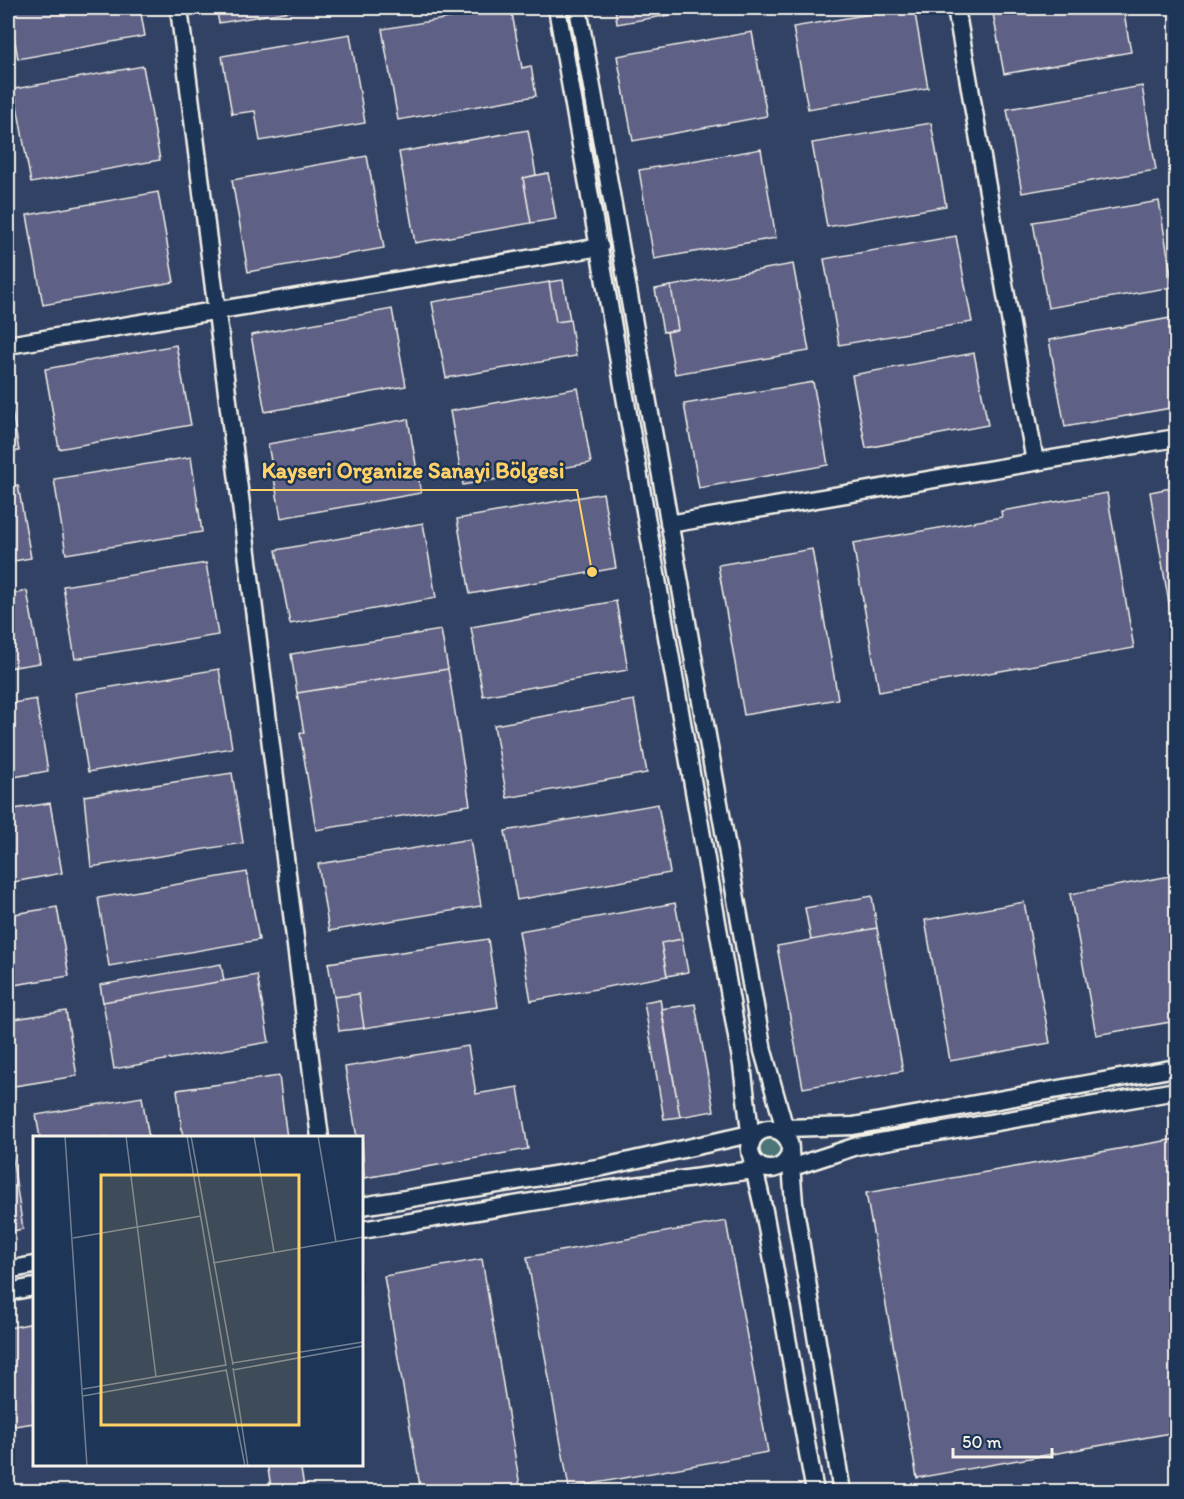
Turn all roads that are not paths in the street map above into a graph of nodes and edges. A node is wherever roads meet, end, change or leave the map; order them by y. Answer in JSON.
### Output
{"nodes":[{"id":1,"x":179,"y":8,"type":"edge"},
{"id":2,"x":556,"y":8,"type":"edge"},
{"id":3,"x":578,"y":8,"type":"edge"},
{"id":4,"x":956,"y":8,"type":"edge"},
{"id":5,"x":600,"y":247,"type":"junction"},
{"id":6,"x":217,"y":309,"type":"junction"},
{"id":7,"x":8,"y":345,"type":"edge"},
{"id":8,"x":1176,"y":438,"type":"edge"},
{"id":9,"x":1035,"y":462,"type":"junction"},
{"id":10,"x":669,"y":524,"type":"junction"},
{"id":11,"x":1176,"y":1068,"type":"edge"},
{"id":12,"x":1176,"y":1091,"type":"edge"},
{"id":13,"x":320,"y":1136,"type":"edge"},
{"id":14,"x":751,"y":1137,"type":"junction"},
{"id":15,"x":789,"y":1147,"type":"junction"},
{"id":16,"x":752,"y":1164,"type":"junction"},
{"id":17,"x":363,"y":1206,"type":"edge"},
{"id":18,"x":363,"y":1230,"type":"edge"},
{"id":19,"x":33,"y":1265,"type":"edge"},
{"id":20,"x":8,"y":1270,"type":"edge"},
{"id":21,"x":33,"y":1287,"type":"edge"},
{"id":22,"x":8,"y":1292,"type":"edge"},
{"id":23,"x":815,"y":1491,"type":"edge"},
{"id":24,"x":842,"y":1491,"type":"edge"}],
"edges":[{"from":1,"to":6,"type":"street"},
{"from":2,"to":5,"type":"street"},
{"from":3,"to":10,"type":"street"},
{"from":4,"to":9,"type":"street"},
{"from":5,"to":6,"type":"street"},
{"from":5,"to":14,"type":"street"},
{"from":6,"to":7,"type":"street"},
{"from":6,"to":13,"type":"street"},
{"from":8,"to":9,"type":"street"},
{"from":9,"to":10,"type":"street"},
{"from":10,"to":15,"type":"street"},
{"from":11,"to":15,"type":"street"},
{"from":12,"to":15,"type":"street"},
{"from":14,"to":15,"type":"street"},
{"from":14,"to":16,"type":"street"},
{"from":14,"to":17,"type":"street"},
{"from":15,"to":16,"type":"street"},
{"from":15,"to":24,"type":"street"},
{"from":16,"to":18,"type":"street"},
{"from":16,"to":23,"type":"street"},
{"from":19,"to":20,"type":"street"},
{"from":21,"to":22,"type":"street"}]}
